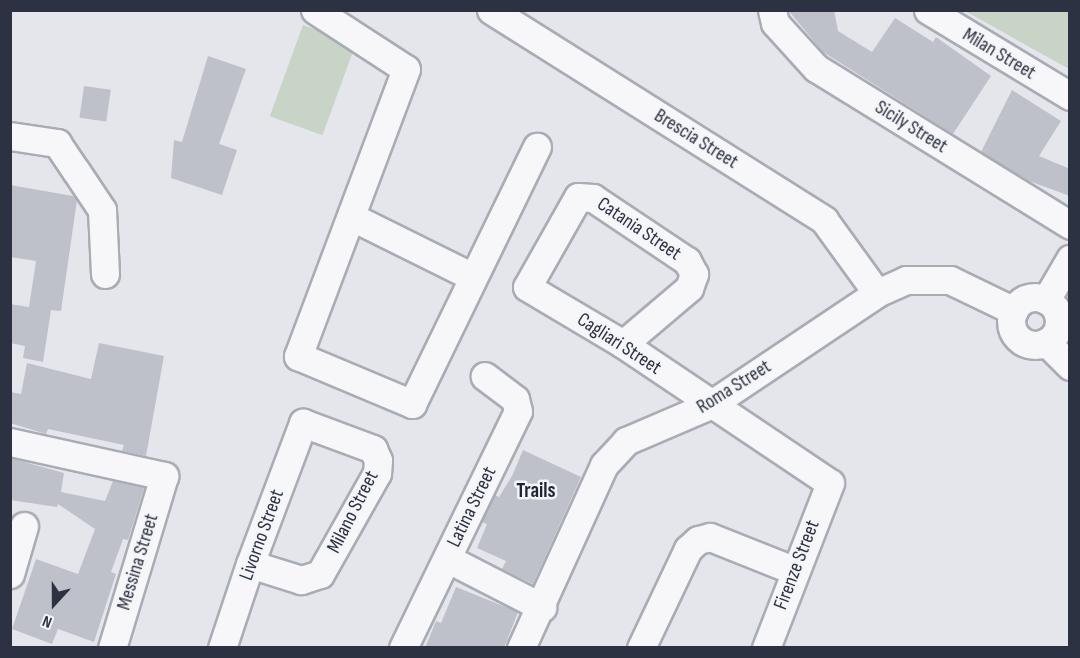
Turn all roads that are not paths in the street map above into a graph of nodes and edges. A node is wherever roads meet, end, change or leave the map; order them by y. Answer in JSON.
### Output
{"nodes":[{"id":1,"x":315,"y":10,"type":"edge"},
{"id":2,"x":491,"y":10,"type":"edge"},
{"id":3,"x":772,"y":10,"type":"edge"},
{"id":4,"x":928,"y":10,"type":"edge"},
{"id":5,"x":1070,"y":96,"type":"edge"},
{"id":6,"x":10,"y":136,"type":"edge"},
{"id":7,"x":537,"y":147,"type":"dead end"},
{"id":8,"x":352,"y":217,"type":"junction"},
{"id":9,"x":1070,"y":225,"type":"edge"},
{"id":10,"x":1070,"y":259,"type":"edge"},
{"id":11,"x":105,"y":274,"type":"dead end"},
{"id":12,"x":473,"y":277,"type":"junction"},
{"id":13,"x":527,"y":287,"type":"joint"},
{"id":14,"x":877,"y":293,"type":"junction"},
{"id":15,"x":1046,"y":300,"type":"junction"},
{"id":16,"x":1014,"y":311,"type":"junction"},
{"id":17,"x":1046,"y":342,"type":"junction"},
{"id":18,"x":622,"y":344,"type":"junction"},
{"id":19,"x":1070,"y":366,"type":"edge"},
{"id":20,"x":485,"y":376,"type":"dead end"},
{"id":21,"x":710,"y":405,"type":"junction"},
{"id":22,"x":303,"y":423,"type":"joint"},
{"id":23,"x":10,"y":442,"type":"edge"},
{"id":24,"x":830,"y":483,"type":"joint"},
{"id":25,"x":24,"y":526,"type":"dead end"},
{"id":26,"x":447,"y":559,"type":"junction"},
{"id":27,"x":12,"y":561,"type":"edge"},
{"id":28,"x":250,"y":564,"type":"junction"},
{"id":29,"x":793,"y":570,"type":"junction"},
{"id":30,"x":542,"y":607,"type":"junction"},
{"id":31,"x":112,"y":648,"type":"edge"},
{"id":32,"x":222,"y":648,"type":"edge"},
{"id":33,"x":403,"y":648,"type":"edge"},
{"id":34,"x":521,"y":648,"type":"edge"},
{"id":35,"x":641,"y":648,"type":"edge"},
{"id":36,"x":766,"y":648,"type":"edge"}],
"edges":[{"from":1,"to":8,"type":"street"},
{"from":2,"to":14,"type":"street","name":"Brescia Street"},
{"from":3,"to":9,"type":"street","name":"Sicily Street"},
{"from":4,"to":5,"type":"street","name":"Milan Street"},
{"from":6,"to":11,"type":"street"},
{"from":7,"to":12,"type":"street"},
{"from":8,"to":12,"type":"street"},
{"from":8,"to":12,"type":"street"},
{"from":10,"to":15,"type":"street"},
{"from":13,"to":18,"type":"street","name":"Cagliari Street"},
{"from":13,"to":18,"type":"street","name":"Catania Street"},
{"from":14,"to":16,"type":"street","name":"Roma Street"},
{"from":14,"to":21,"type":"street","name":"Roma Street"},
{"from":15,"to":16,"type":"street"},
{"from":15,"to":17,"type":"street"},
{"from":16,"to":17,"type":"street"},
{"from":17,"to":19,"type":"street"},
{"from":18,"to":21,"type":"street","name":"Cagliari Street"},
{"from":20,"to":26,"type":"street","name":"Latina Street"},
{"from":21,"to":24,"type":"street","name":"Cagliari Street"},
{"from":21,"to":30,"type":"street","name":"Roma Street"},
{"from":22,"to":28,"type":"street","name":"Livorno Street"},
{"from":22,"to":28,"type":"street","name":"Milano Street"},
{"from":23,"to":31,"type":"street","name":"Messina Street"},
{"from":24,"to":29,"type":"street","name":"Firenze Street"},
{"from":25,"to":27,"type":"street"},
{"from":26,"to":30,"type":"street"},
{"from":26,"to":33,"type":"street","name":"Latina Street"},
{"from":28,"to":32,"type":"street","name":"Livorno Street"},
{"from":29,"to":35,"type":"street"},
{"from":29,"to":36,"type":"street","name":"Firenze Street"},
{"from":30,"to":34,"type":"street","name":"Roma Street"}]}
